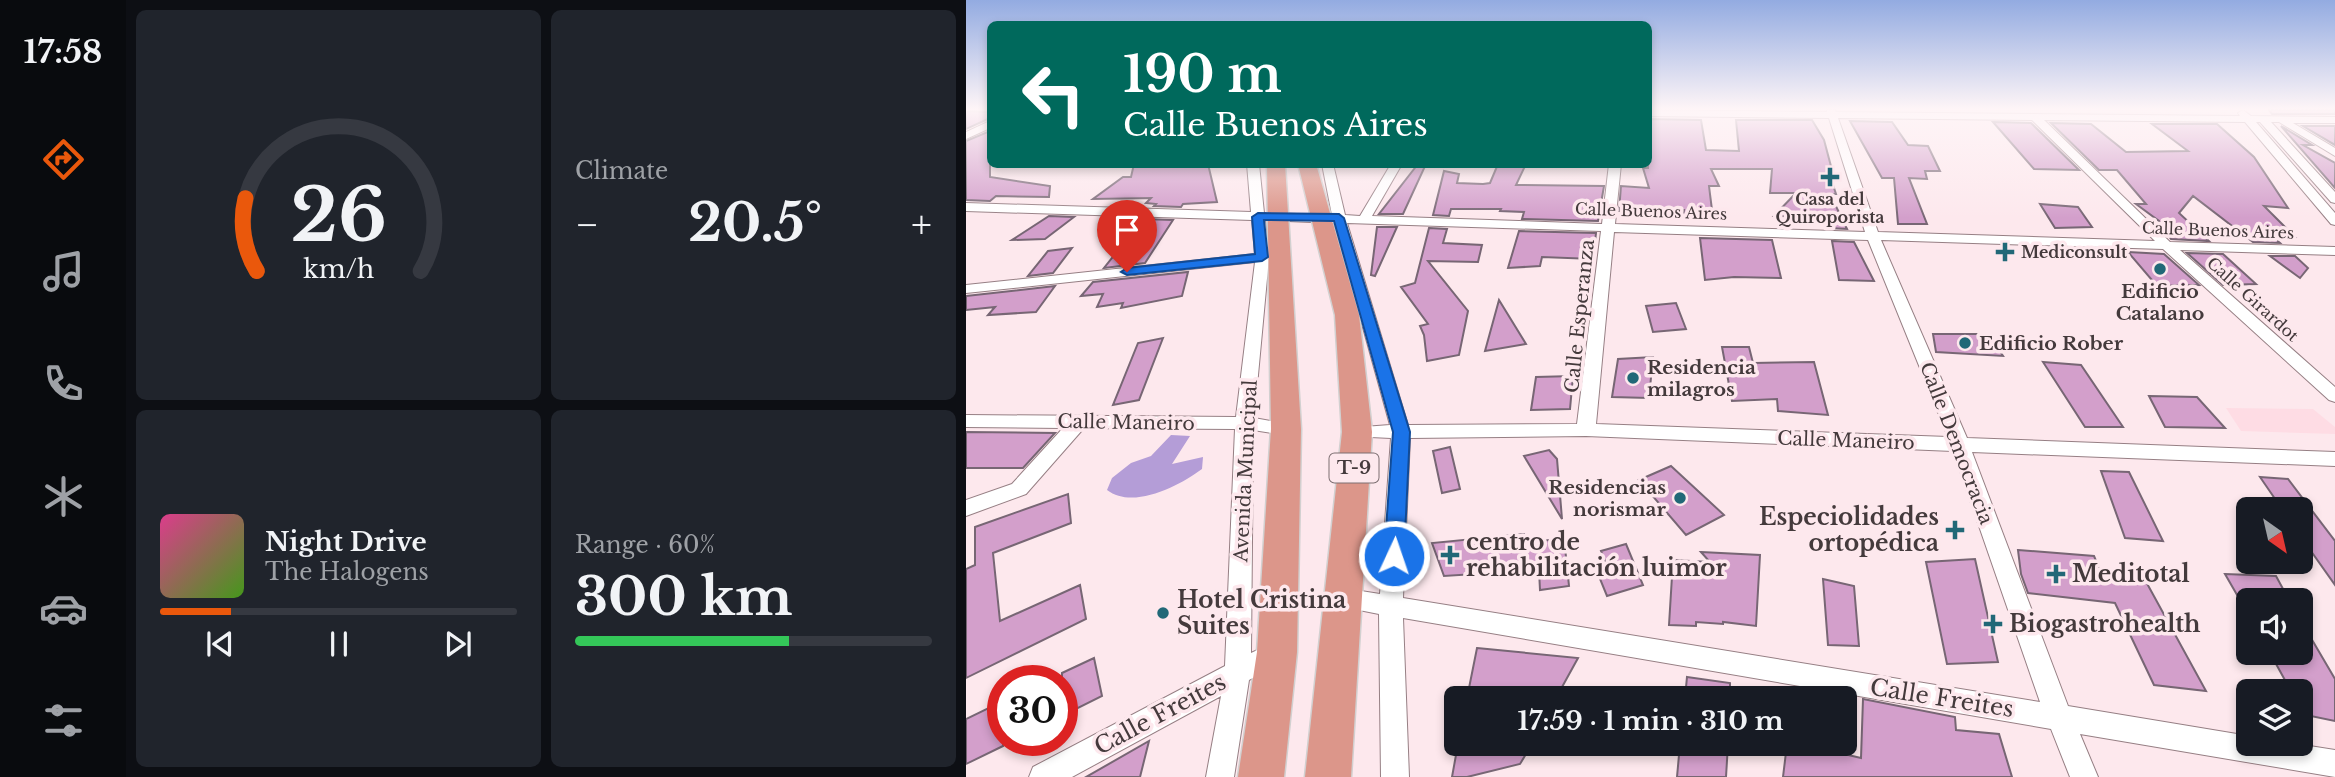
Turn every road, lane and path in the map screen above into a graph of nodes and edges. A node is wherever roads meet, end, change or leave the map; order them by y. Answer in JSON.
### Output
{"nodes":[{"id":1,"x":1844,"y":146,"type":"edge"},
{"id":2,"x":2066,"y":146,"type":"edge"},
{"id":3,"x":2272,"y":146,"type":"edge"},
{"id":4,"x":2288,"y":146,"type":"edge"},
{"id":5,"x":1254,"y":168,"type":"edge"},
{"id":6,"x":1275,"y":168,"type":"edge"},
{"id":7,"x":1309,"y":168,"type":"edge"},
{"id":8,"x":1327,"y":168,"type":"edge"},
{"id":9,"x":1395,"y":168,"type":"edge"},
{"id":10,"x":1615,"y":168,"type":"edge"},
{"id":11,"x":2335,"y":199,"type":"edge"},
{"id":12,"x":966,"y":207,"type":"edge"},
{"id":13,"x":1269,"y":217,"type":"junction"},
{"id":14,"x":1329,"y":218,"type":"junction"},
{"id":15,"x":1364,"y":219,"type":"junction"},
{"id":16,"x":2335,"y":220,"type":"edge"},
{"id":17,"x":1608,"y":228,"type":"junction"},
{"id":18,"x":1872,"y":234,"type":"junction"},
{"id":19,"x":2167,"y":246,"type":"junction"},
{"id":20,"x":2335,"y":251,"type":"edge"},
{"id":21,"x":1262,"y":257,"type":"junction"},
{"id":22,"x":966,"y":289,"type":"edge"},
{"id":23,"x":2335,"y":397,"type":"edge"},
{"id":24,"x":966,"y":421,"type":"edge"},
{"id":25,"x":1079,"y":422,"type":"junction"},
{"id":26,"x":1244,"y":423,"type":"junction"},
{"id":27,"x":1286,"y":429,"type":"junction"},
{"id":28,"x":1586,"y":430,"type":"junction"},
{"id":29,"x":1357,"y":432,"type":"junction"},
{"id":30,"x":1401,"y":432,"type":"junction"},
{"id":31,"x":1960,"y":444,"type":"junction"},
{"id":32,"x":2335,"y":458,"type":"edge"},
{"id":33,"x":966,"y":508,"type":"edge"},
{"id":34,"x":1342,"y":598,"type":"junction"},
{"id":35,"x":1391,"y":606,"type":"junction"},
{"id":36,"x":1277,"y":652,"type":"junction"},
{"id":37,"x":1238,"y":671,"type":"junction"},
{"id":38,"x":2059,"y":717,"type":"junction"},
{"id":39,"x":2335,"y":764,"type":"edge"},
{"id":40,"x":1043,"y":777,"type":"edge"},
{"id":41,"x":1220,"y":777,"type":"edge"},
{"id":42,"x":1261,"y":777,"type":"edge"},
{"id":43,"x":1328,"y":777,"type":"edge"},
{"id":44,"x":1395,"y":777,"type":"edge"},
{"id":45,"x":2084,"y":777,"type":"edge"}],
"edges":[{"from":1,"to":18,"type":"street","name":"Calle Democracia"},
{"from":2,"to":19,"type":"street","name":"Calle Girardot"},
{"from":3,"to":16,"type":"street"},
{"from":4,"to":11,"type":"street"},
{"from":5,"to":13,"type":"street","name":"Avenida Municipal"},
{"from":6,"to":13,"type":"highway","name":"Avenida Municipal"},
{"from":7,"to":14,"type":"highway","number":"T-9"},
{"from":8,"to":14,"type":"street","number":"T-9"},
{"from":9,"to":15,"type":"street"},
{"from":10,"to":17,"type":"street","name":"Calle Esperanza"},
{"from":12,"to":13,"type":"street","name":"Calle Buenos Aires"},
{"from":13,"to":14,"type":"street","name":"Calle Buenos Aires"},
{"from":13,"to":21,"type":"street","name":"Avenida Municipal"},
{"from":13,"to":27,"type":"highway","name":"Avenida Municipal"},
{"from":14,"to":15,"type":"street","name":"Calle Buenos Aires"},
{"from":14,"to":29,"type":"highway","number":"T-9"},
{"from":14,"to":30,"type":"street","number":"T-9"},
{"from":15,"to":17,"type":"street","name":"Calle Buenos Aires"},
{"from":17,"to":18,"type":"street","name":"Calle Buenos Aires"},
{"from":17,"to":28,"type":"street","name":"Calle Esperanza"},
{"from":18,"to":19,"type":"street","name":"Calle Buenos Aires"},
{"from":18,"to":31,"type":"street","name":"Calle Democracia"},
{"from":19,"to":20,"type":"street","name":"Calle Buenos Aires"},
{"from":19,"to":23,"type":"street","name":"Calle Girardot"},
{"from":21,"to":22,"type":"street"},
{"from":21,"to":26,"type":"street","name":"Avenida Municipal"},
{"from":24,"to":25,"type":"street","name":"Calle Maneiro"},
{"from":25,"to":26,"type":"street","name":"Calle Maneiro"},
{"from":25,"to":33,"type":"street"},
{"from":26,"to":27,"type":"street","name":"Calle Maneiro"},
{"from":26,"to":37,"type":"street","name":"Avenida Municipal"},
{"from":27,"to":36,"type":"highway","name":"Avenida Municipal"},
{"from":28,"to":30,"type":"street","name":"Calle Maneiro"},
{"from":28,"to":31,"type":"street","name":"Calle Maneiro"},
{"from":29,"to":30,"type":"street","name":"Calle Maneiro"},
{"from":29,"to":34,"type":"highway","number":"T-9"},
{"from":30,"to":35,"type":"street","number":"T-9"},
{"from":31,"to":32,"type":"street","name":"Calle Maneiro"},
{"from":31,"to":38,"type":"street","name":"Calle Democracia"},
{"from":34,"to":35,"type":"street","name":"Calle Freites"},
{"from":34,"to":43,"type":"highway","number":"T-9"},
{"from":35,"to":38,"type":"street","name":"Calle Freites"},
{"from":35,"to":44,"type":"street","number":"T-9"},
{"from":36,"to":37,"type":"street","name":"Calle Freites"},
{"from":36,"to":42,"type":"highway","name":"Avenida Municipal"},
{"from":37,"to":40,"type":"street","name":"Calle Freites"},
{"from":37,"to":41,"type":"street","name":"Avenida Municipal"},
{"from":38,"to":39,"type":"street","name":"Calle Freites"},
{"from":38,"to":45,"type":"street","name":"Calle Democracia"}]}
